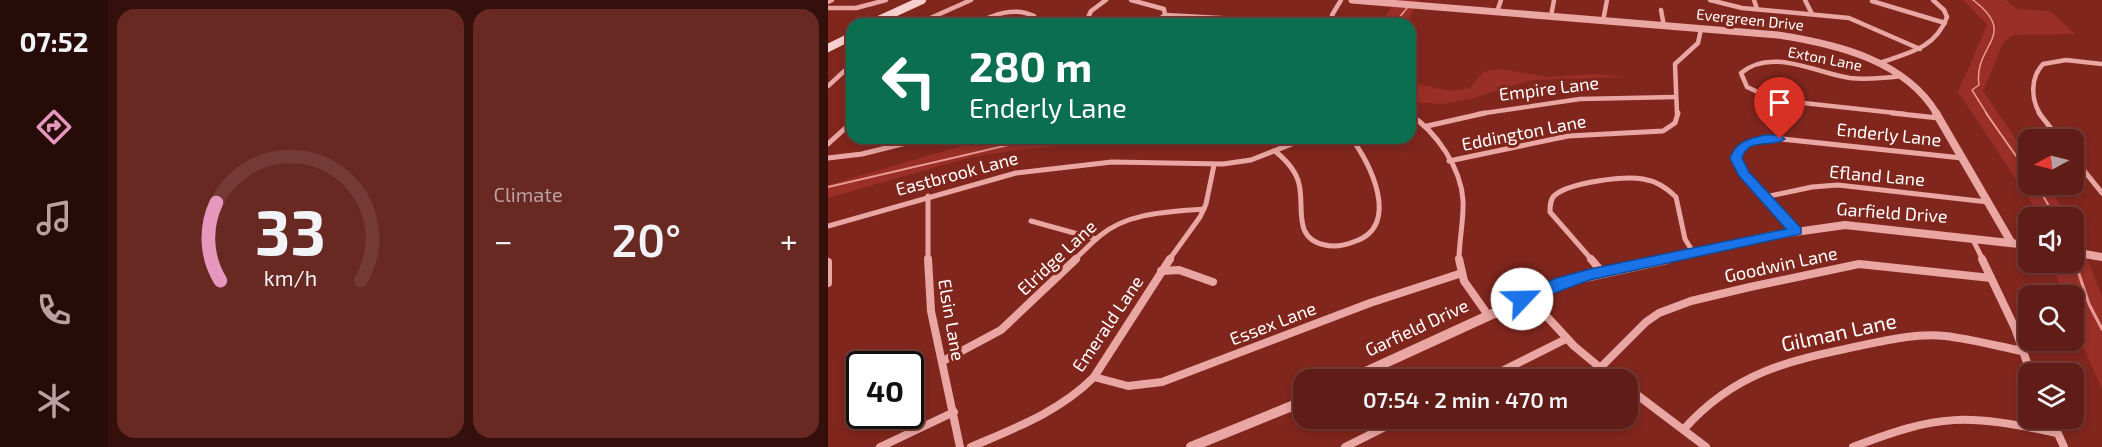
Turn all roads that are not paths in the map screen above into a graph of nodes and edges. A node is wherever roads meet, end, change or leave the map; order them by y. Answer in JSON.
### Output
{"nodes":[{"id":1,"x":832,"y":0,"type":"edge"},
{"id":2,"x":886,"y":0,"type":"edge"},
{"id":3,"x":922,"y":0,"type":"edge"},
{"id":4,"x":930,"y":0,"type":"edge"},
{"id":5,"x":971,"y":0,"type":"edge"},
{"id":6,"x":1106,"y":0,"type":"edge"},
{"id":7,"x":1131,"y":0,"type":"edge"},
{"id":8,"x":1341,"y":0,"type":"edge"},
{"id":9,"x":1352,"y":0,"type":"edge"},
{"id":10,"x":1501,"y":0,"type":"edge"},
{"id":11,"x":1554,"y":0,"type":"edge"},
{"id":12,"x":1607,"y":0,"type":"edge"},
{"id":13,"x":1710,"y":0,"type":"edge"},
{"id":14,"x":1754,"y":0,"type":"edge"},
{"id":15,"x":1805,"y":0,"type":"edge"},
{"id":16,"x":1933,"y":0,"type":"edge"},
{"id":17,"x":1368,"y":1,"type":"edge"},
{"id":18,"x":1872,"y":1,"type":"edge"},
{"id":19,"x":828,"y":2,"type":"edge"},
{"id":20,"x":1446,"y":4,"type":"edge"},
{"id":21,"x":828,"y":8,"type":"edge"},
{"id":22,"x":1757,"y":9,"type":"junction"},
{"id":23,"x":1661,"y":10,"type":"dead end"},
{"id":24,"x":1497,"y":12,"type":"junction"},
{"id":25,"x":1812,"y":14,"type":"junction"},
{"id":26,"x":1165,"y":15,"type":"junction"},
{"id":27,"x":1551,"y":16,"type":"junction"},
{"id":28,"x":883,"y":18,"type":"edge"},
{"id":29,"x":891,"y":18,"type":"edge"},
{"id":30,"x":930,"y":18,"type":"edge"},
{"id":31,"x":987,"y":18,"type":"edge"},
{"id":32,"x":1035,"y":18,"type":"edge"},
{"id":33,"x":1088,"y":18,"type":"edge"},
{"id":34,"x":1161,"y":18,"type":"edge"},
{"id":35,"x":1220,"y":18,"type":"edge"},
{"id":36,"x":1333,"y":18,"type":"edge"},
{"id":37,"x":1603,"y":21,"type":"junction"},
{"id":38,"x":1946,"y":23,"type":"junction"},
{"id":39,"x":1664,"y":26,"type":"junction"},
{"id":40,"x":1701,"y":29,"type":"junction"},
{"id":41,"x":846,"y":37,"type":"edge"},
{"id":42,"x":828,"y":46,"type":"edge"},
{"id":43,"x":1920,"y":49,"type":"junction"},
{"id":44,"x":1879,"y":63,"type":"junction"},
{"id":45,"x":2102,"y":64,"type":"edge"},
{"id":46,"x":846,"y":70,"type":"edge"},
{"id":47,"x":1902,"y":76,"type":"junction"},
{"id":48,"x":828,"y":86,"type":"edge"},
{"id":49,"x":1675,"y":98,"type":"junction"},
{"id":50,"x":1938,"y":118,"type":"junction"},
{"id":51,"x":1416,"y":120,"type":"edge"},
{"id":52,"x":1427,"y":126,"type":"junction"},
{"id":53,"x":846,"y":128,"type":"edge"},
{"id":54,"x":2052,"y":129,"type":"edge"},
{"id":55,"x":828,"y":144,"type":"edge"},
{"id":56,"x":902,"y":144,"type":"edge"},
{"id":57,"x":1292,"y":144,"type":"edge"},
{"id":58,"x":1356,"y":144,"type":"edge"},
{"id":59,"x":1275,"y":151,"type":"junction"},
{"id":60,"x":828,"y":158,"type":"edge"},
{"id":61,"x":1962,"y":158,"type":"junction"},
{"id":62,"x":1449,"y":161,"type":"junction"},
{"id":63,"x":1214,"y":165,"type":"junction"},
{"id":64,"x":2084,"y":171,"type":"edge"},
{"id":65,"x":2102,"y":194,"type":"edge"},
{"id":66,"x":928,"y":196,"type":"junction"},
{"id":67,"x":1765,"y":197,"type":"junction"},
{"id":68,"x":1988,"y":202,"type":"junction"},
{"id":69,"x":1204,"y":208,"type":"junction"},
{"id":70,"x":1031,"y":221,"type":"dead end"},
{"id":71,"x":828,"y":226,"type":"edge"},
{"id":72,"x":1796,"y":231,"type":"junction"},
{"id":73,"x":1972,"y":238,"type":"junction"},
{"id":74,"x":1096,"y":239,"type":"junction"},
{"id":75,"x":2011,"y":242,"type":"junction"},
{"id":76,"x":2018,"y":243,"type":"edge"},
{"id":77,"x":1693,"y":252,"type":"junction"},
{"id":78,"x":2084,"y":254,"type":"edge"},
{"id":79,"x":2102,"y":257,"type":"edge"},
{"id":80,"x":828,"y":261,"type":"edge"},
{"id":81,"x":1161,"y":271,"type":"junction"},
{"id":82,"x":1602,"y":272,"type":"junction"},
{"id":83,"x":1462,"y":273,"type":"junction"},
{"id":84,"x":1991,"y":278,"type":"junction"},
{"id":85,"x":1213,"y":282,"type":"dead end"},
{"id":86,"x":828,"y":283,"type":"edge"},
{"id":87,"x":1528,"y":296,"type":"junction"},
{"id":88,"x":1488,"y":315,"type":"junction"},
{"id":89,"x":1566,"y":339,"type":"junction"},
{"id":90,"x":2018,"y":342,"type":"edge"},
{"id":91,"x":2018,"y":350,"type":"edge"},
{"id":92,"x":2022,"y":351,"type":"edge"},
{"id":93,"x":943,"y":361,"type":"junction"},
{"id":94,"x":2027,"y":363,"type":"edge"},
{"id":95,"x":1600,"y":368,"type":"joint"},
{"id":96,"x":1372,"y":369,"type":"edge"},
{"id":97,"x":1506,"y":369,"type":"edge"},
{"id":98,"x":1094,"y":377,"type":"junction"},
{"id":99,"x":1638,"y":395,"type":"edge"},
{"id":100,"x":1293,"y":405,"type":"edge"},
{"id":101,"x":954,"y":412,"type":"junction"},
{"id":102,"x":1381,"y":429,"type":"edge"},
{"id":103,"x":1684,"y":429,"type":"junction"},
{"id":104,"x":2055,"y":429,"type":"edge"},
{"id":105,"x":2057,"y":433,"type":"junction"},
{"id":106,"x":1875,"y":439,"type":"junction"},
{"id":107,"x":880,"y":447,"type":"edge"},
{"id":108,"x":960,"y":447,"type":"edge"},
{"id":109,"x":971,"y":447,"type":"edge"},
{"id":110,"x":1191,"y":447,"type":"edge"},
{"id":111,"x":1345,"y":447,"type":"edge"},
{"id":112,"x":1706,"y":447,"type":"edge"},
{"id":113,"x":1853,"y":447,"type":"edge"},
{"id":114,"x":1882,"y":447,"type":"edge"},
{"id":115,"x":2064,"y":447,"type":"edge"}],
"edges":[{"from":1,"to":19,"type":"street"},
{"from":2,"to":21,"type":"street"},
{"from":3,"to":28,"type":"main road"},
{"from":4,"to":29,"type":"main road"},
{"from":5,"to":30,"type":"street"},
{"from":6,"to":33,"type":"street"},
{"from":7,"to":26,"type":"street"},
{"from":8,"to":36,"type":"street"},
{"from":9,"to":17,"type":"street","name":"Evergreen Drive"},
{"from":10,"to":24,"type":"street"},
{"from":11,"to":27,"type":"street"},
{"from":12,"to":37,"type":"street"},
{"from":13,"to":22,"type":"street"},
{"from":14,"to":22,"type":"street"},
{"from":15,"to":25,"type":"street"},
{"from":16,"to":38,"type":"street"},
{"from":17,"to":20,"type":"street","name":"Evergreen Drive"},
{"from":18,"to":38,"type":"street"},
{"from":20,"to":24,"type":"street","name":"Evergreen Drive"},
{"from":22,"to":25,"type":"street"},
{"from":23,"to":39,"type":"street"},
{"from":24,"to":27,"type":"street","name":"Evergreen Drive"},
{"from":25,"to":43,"type":"street"},
{"from":26,"to":34,"type":"street"},
{"from":26,"to":35,"type":"street"},
{"from":27,"to":37,"type":"street","name":"Evergreen Drive"},
{"from":31,"to":32,"type":"street"},
{"from":37,"to":39,"type":"street","name":"Evergreen Drive"},
{"from":38,"to":43,"type":"street"},
{"from":39,"to":40,"type":"street","name":"Evergreen Drive"},
{"from":40,"to":44,"type":"street","name":"Evergreen Drive"},
{"from":40,"to":49,"type":"street","name":"Eddington Lane"},
{"from":41,"to":42,"type":"main road"},
{"from":43,"to":44,"type":"street"},
{"from":44,"to":47,"type":"street","name":"Evergreen Drive"},
{"from":45,"to":54,"type":"street"},
{"from":46,"to":48,"type":"street"},
{"from":47,"to":50,"type":"street","name":"Evergreen Drive"},
{"from":47,"to":50,"type":"street","name":"Exton Lane"},
{"from":49,"to":52,"type":"street","name":"Empire Lane"},
{"from":49,"to":62,"type":"street","name":"Eddington Lane"},
{"from":50,"to":61,"type":"street","name":"Evergreen Drive"},
{"from":51,"to":52,"type":"street"},
{"from":52,"to":62,"type":"street"},
{"from":53,"to":55,"type":"street"},
{"from":56,"to":60,"type":"street"},
{"from":57,"to":59,"type":"street","name":"Eastbrook Lane"},
{"from":58,"to":59,"type":"street"},
{"from":59,"to":63,"type":"street","name":"Eastbrook Lane"},
{"from":61,"to":67,"type":"street","name":"Enderly Lane"},
{"from":61,"to":68,"type":"street","name":"Evergreen Drive"},
{"from":62,"to":83,"type":"street"},
{"from":63,"to":66,"type":"street","name":"Eastbrook Lane"},
{"from":63,"to":69,"type":"street","name":"Emerald Lane"},
{"from":64,"to":65,"type":"street"},
{"from":66,"to":71,"type":"street","name":"Eastbrook Lane"},
{"from":66,"to":93,"type":"street","name":"Elsin Lane"},
{"from":67,"to":68,"type":"street","name":"Efland Lane"},
{"from":67,"to":72,"type":"street","name":"Enderly Lane"},
{"from":68,"to":75,"type":"street","name":"Evergreen Drive"},
{"from":69,"to":74,"type":"street","name":"Elridge Lane"},
{"from":69,"to":81,"type":"street","name":"Emerald Lane"},
{"from":70,"to":74,"type":"street"},
{"from":72,"to":73,"type":"street","name":"Garfield Drive"},
{"from":72,"to":77,"type":"street","name":"Garfield Drive"},
{"from":73,"to":75,"type":"street","name":"Garfield Drive"},
{"from":73,"to":84,"type":"street"},
{"from":74,"to":93,"type":"street","name":"Elridge Lane"},
{"from":75,"to":76,"type":"street","name":"Garfield Drive"},
{"from":77,"to":82,"type":"street","name":"Garfield Drive"},
{"from":77,"to":82,"type":"street"},
{"from":78,"to":79,"type":"street"},
{"from":80,"to":86,"type":"street"},
{"from":81,"to":85,"type":"street"},
{"from":81,"to":98,"type":"street","name":"Emerald Lane"},
{"from":82,"to":87,"type":"street","name":"Garfield Drive"},
{"from":83,"to":88,"type":"street"},
{"from":83,"to":98,"type":"street","name":"Essex Lane"},
{"from":84,"to":90,"type":"street"},
{"from":84,"to":95,"type":"street","name":"Goodwin Lane"},
{"from":87,"to":88,"type":"street","name":"Garfield Drive"},
{"from":87,"to":89,"type":"street"},
{"from":88,"to":96,"type":"street","name":"Garfield Drive"},
{"from":89,"to":95,"type":"street"},
{"from":89,"to":97,"type":"street"},
{"from":91,"to":103,"type":"street","name":"Gilman Lane"},
{"from":92,"to":94,"type":"street"},
{"from":93,"to":101,"type":"street","name":"Elsin Lane"},
{"from":98,"to":109,"type":"street","name":"Emerald Lane"},
{"from":99,"to":103,"type":"street"},
{"from":100,"to":110,"type":"street"},
{"from":101,"to":107,"type":"street"},
{"from":101,"to":108,"type":"street","name":"Elsin Lane"},
{"from":102,"to":111,"type":"street"},
{"from":103,"to":112,"type":"street"},
{"from":104,"to":105,"type":"street"},
{"from":105,"to":106,"type":"street"},
{"from":105,"to":115,"type":"street"},
{"from":106,"to":113,"type":"street"},
{"from":106,"to":114,"type":"street"}]}
